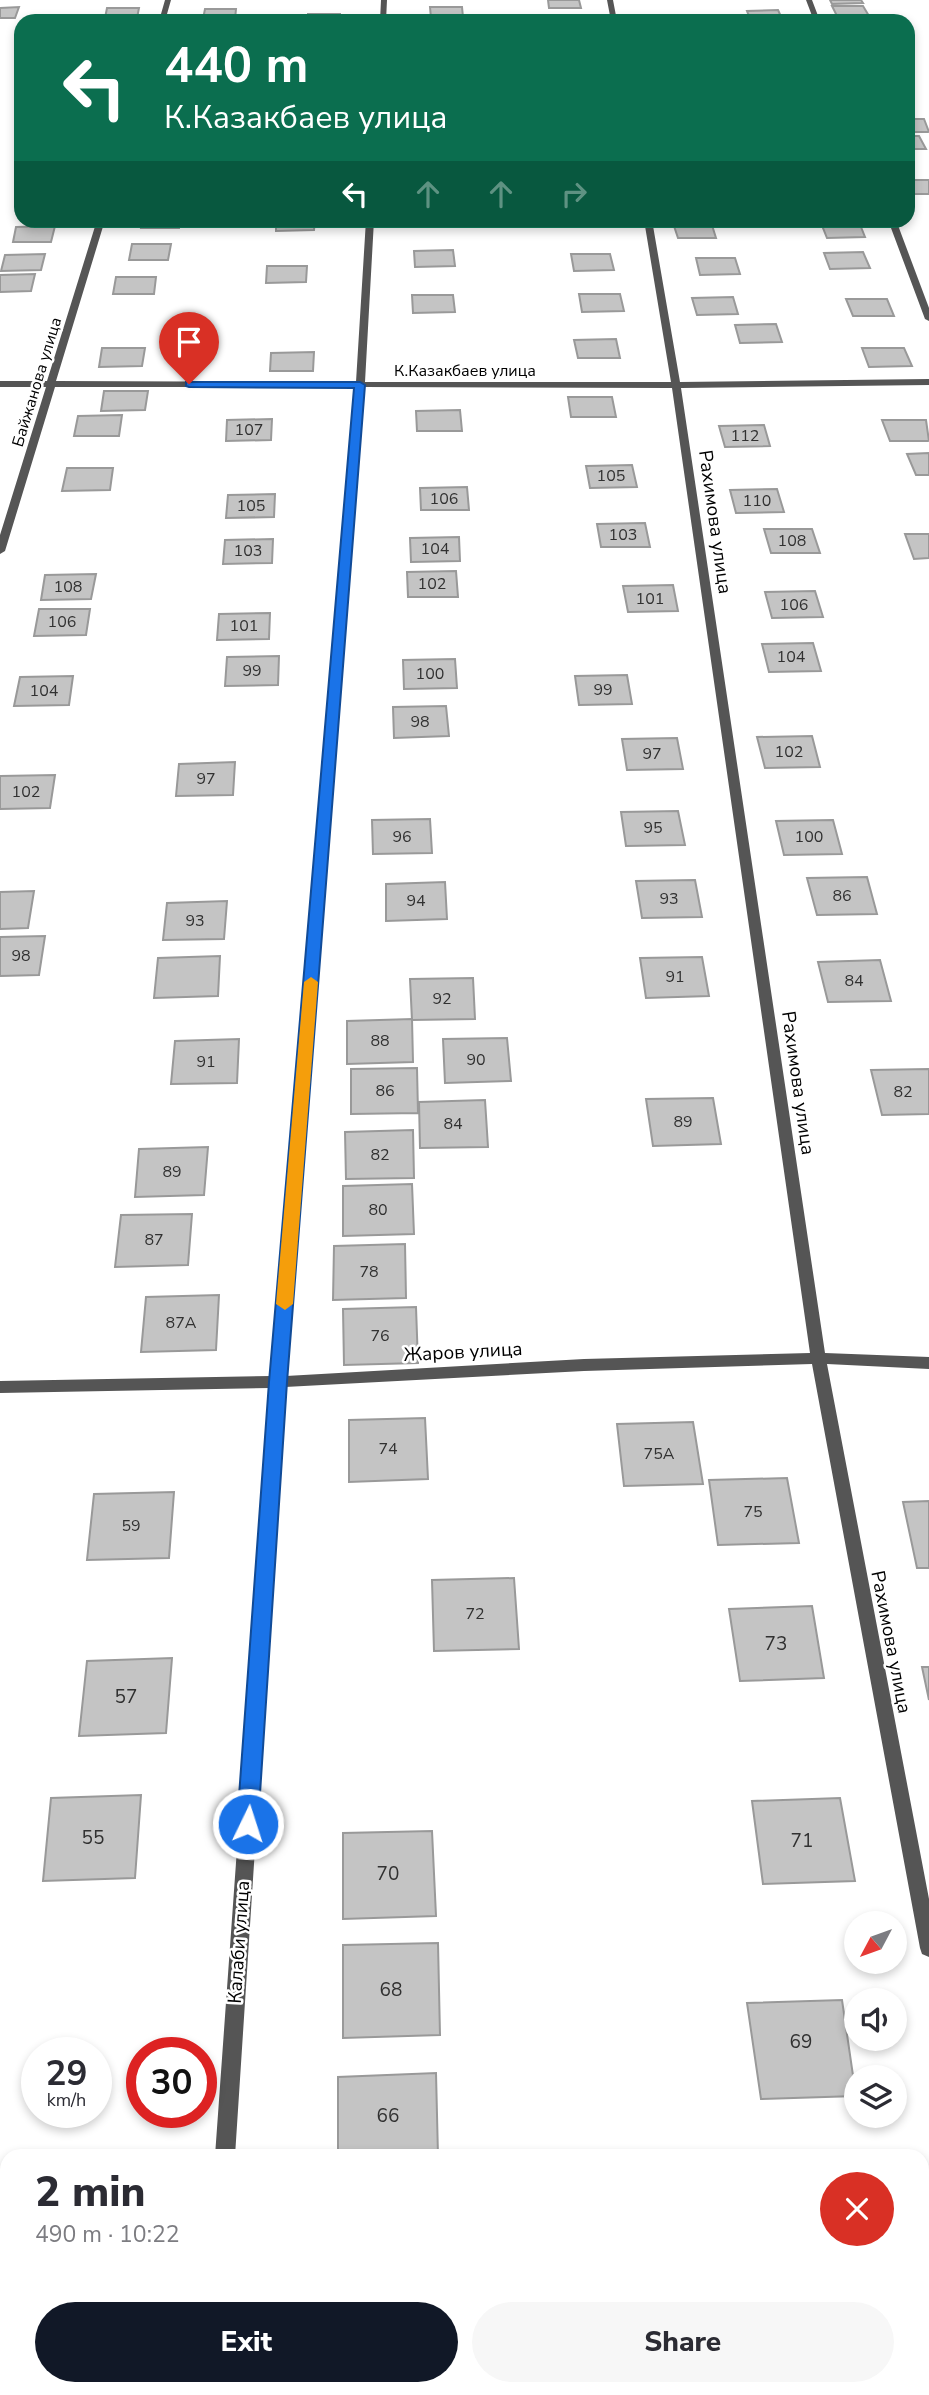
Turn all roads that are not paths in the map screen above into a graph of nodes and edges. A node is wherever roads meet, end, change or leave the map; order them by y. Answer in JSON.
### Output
{"nodes":[{"id":1,"x":99,"y":228,"type":"edge"},
{"id":2,"x":370,"y":228,"type":"edge"},
{"id":3,"x":649,"y":228,"type":"edge"},
{"id":4,"x":895,"y":228,"type":"edge"},
{"id":5,"x":929,"y":319,"type":"edge"},
{"id":6,"x":929,"y":382,"type":"edge"},
{"id":7,"x":0,"y":384,"type":"edge"},
{"id":8,"x":51,"y":384,"type":"junction"},
{"id":9,"x":360,"y":385,"type":"junction"},
{"id":10,"x":676,"y":385,"type":"junction"},
{"id":11,"x":0,"y":551,"type":"edge"},
{"id":12,"x":818,"y":1358,"type":"junction"},
{"id":13,"x":929,"y":1363,"type":"edge"},
{"id":14,"x":278,"y":1382,"type":"junction"},
{"id":15,"x":0,"y":1387,"type":"edge"},
{"id":16,"x":929,"y":1948,"type":"edge"},
{"id":17,"x":225,"y":2149,"type":"edge"}],
"edges":[{"from":1,"to":8,"type":"street","name":"Байжанова улица"},
{"from":2,"to":9,"type":"street","name":"Калаби улица"},
{"from":3,"to":10,"type":"street","name":"Рахимова улица"},
{"from":4,"to":5,"type":"street"},
{"from":6,"to":10,"type":"street","name":"К.Казакбаев улица"},
{"from":7,"to":8,"type":"street","name":"К.Казакбаев улица"},
{"from":8,"to":9,"type":"street","name":"К.Казакбаев улица"},
{"from":8,"to":11,"type":"street","name":"Байжанова улица"},
{"from":9,"to":10,"type":"street","name":"К.Казакбаев улица"},
{"from":9,"to":14,"type":"street","name":"Калаби улица"},
{"from":10,"to":12,"type":"street","name":"Рахимова улица"},
{"from":12,"to":13,"type":"street","name":"Жаров улица"},
{"from":12,"to":14,"type":"street","name":"Жаров улица"},
{"from":12,"to":16,"type":"street","name":"Рахимова улица"},
{"from":14,"to":15,"type":"street","name":"Жаров улица"},
{"from":14,"to":17,"type":"street","name":"Калаби улица"}]}
